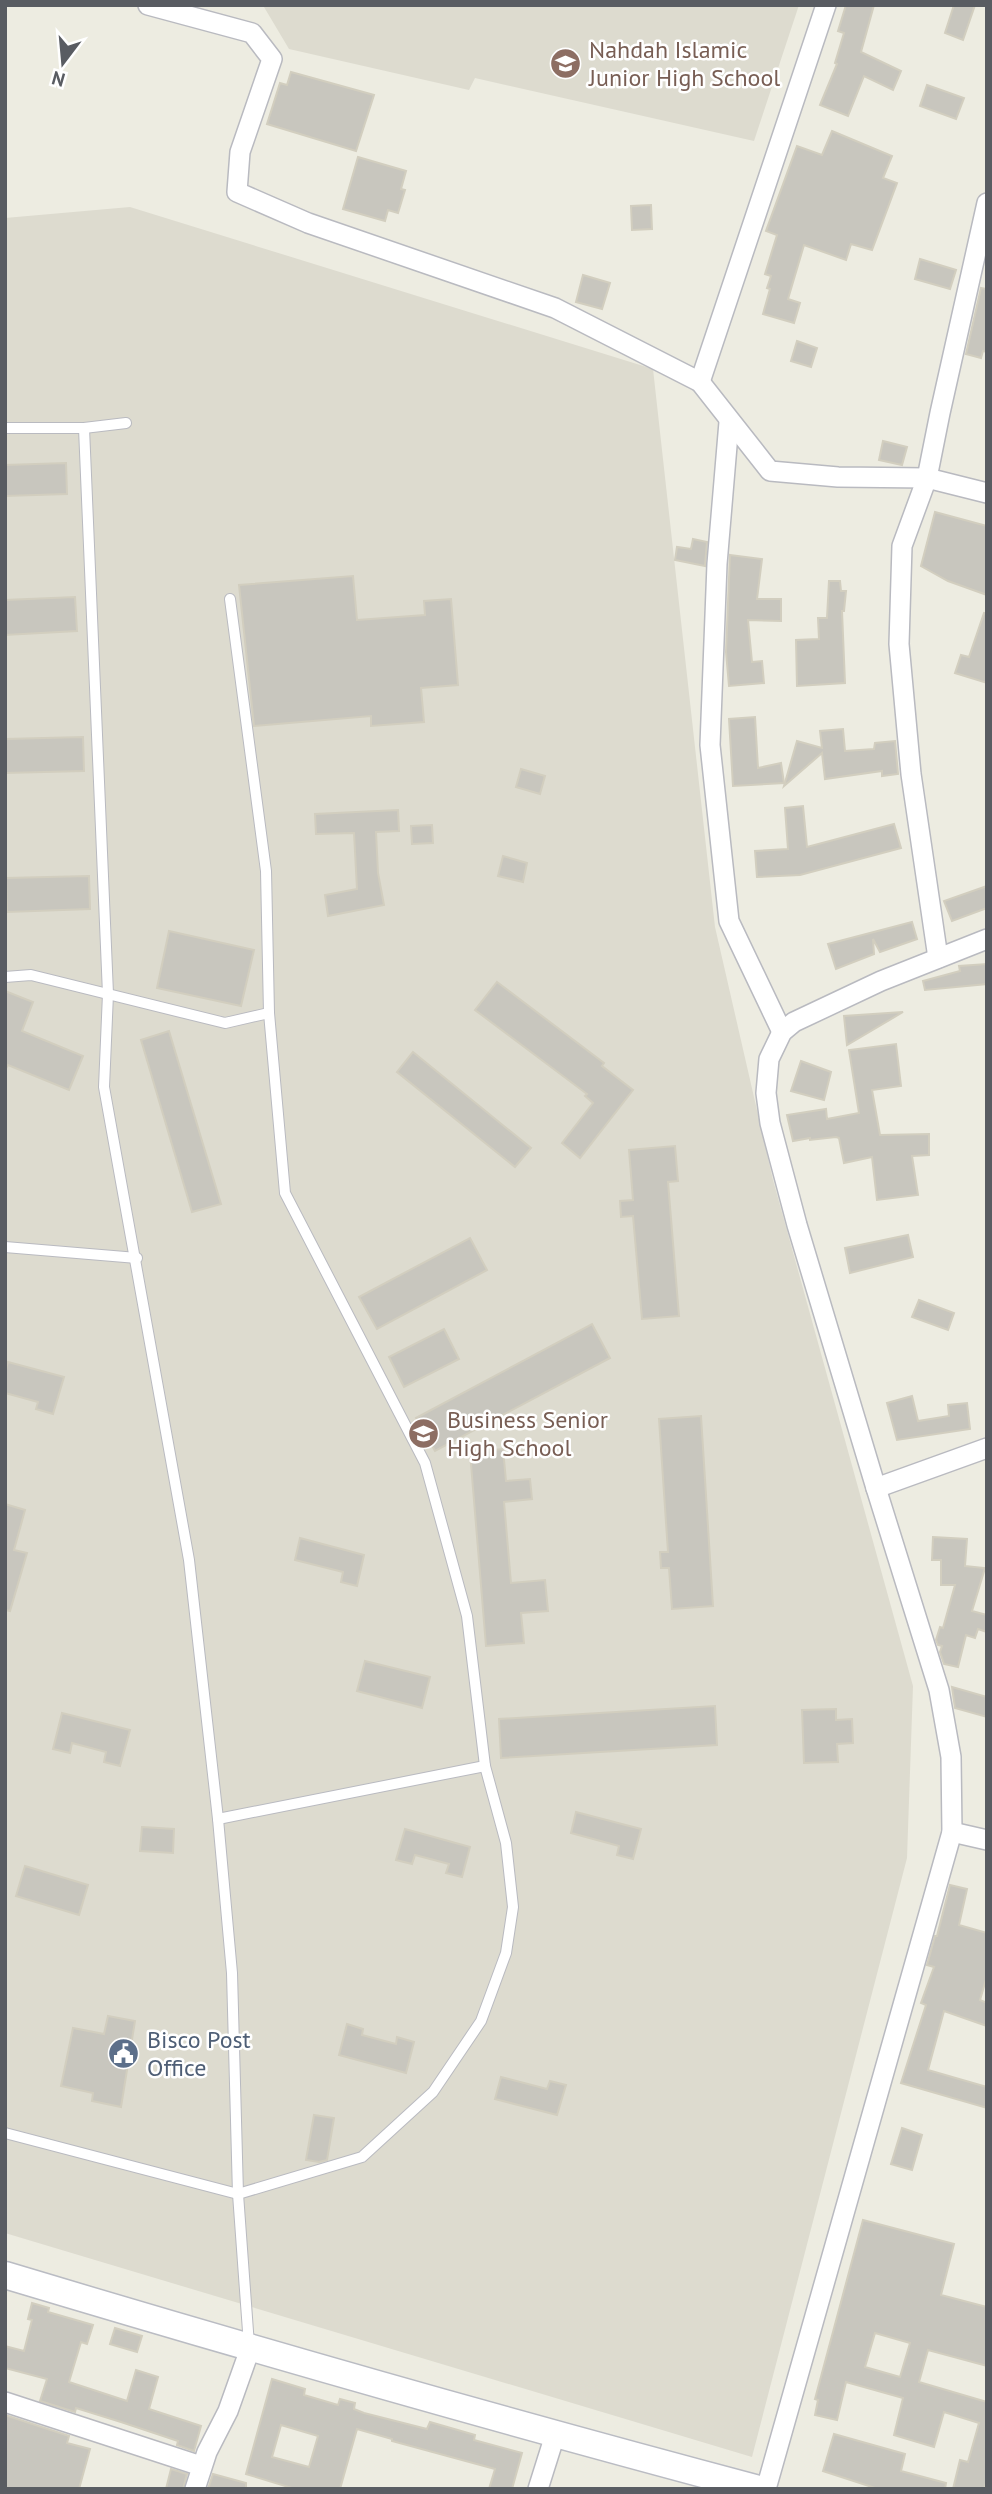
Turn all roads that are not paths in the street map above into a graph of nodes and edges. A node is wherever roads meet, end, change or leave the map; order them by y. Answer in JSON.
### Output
{"nodes":[{"id":1,"x":148,"y":5,"type":"edge"},
{"id":2,"x":826,"y":5,"type":"edge"},
{"id":3,"x":987,"y":205,"type":"edge"},
{"id":4,"x":700,"y":382,"type":"junction"},
{"id":5,"x":729,"y":422,"type":"junction"},
{"id":6,"x":125,"y":423,"type":"dead end"},
{"id":7,"x":5,"y":428,"type":"edge"},
{"id":8,"x":85,"y":428,"type":"junction"},
{"id":9,"x":927,"y":478,"type":"junction"},
{"id":10,"x":987,"y":493,"type":"edge"},
{"id":11,"x":230,"y":600,"type":"dead end"},
{"id":12,"x":987,"y":939,"type":"edge"},
{"id":13,"x":938,"y":958,"type":"junction"},
{"id":14,"x":5,"y":977,"type":"edge"},
{"id":15,"x":108,"y":994,"type":"junction"},
{"id":16,"x":269,"y":1013,"type":"junction"},
{"id":17,"x":782,"y":1032,"type":"junction"},
{"id":18,"x":5,"y":1247,"type":"edge"},
{"id":19,"x":137,"y":1258,"type":"junction"},
{"id":20,"x":987,"y":1448,"type":"edge"},
{"id":21,"x":876,"y":1488,"type":"junction"},
{"id":22,"x":485,"y":1766,"type":"junction"},
{"id":23,"x":218,"y":1819,"type":"junction"},
{"id":24,"x":952,"y":1832,"type":"junction"},
{"id":25,"x":987,"y":1840,"type":"edge"},
{"id":26,"x":5,"y":2133,"type":"edge"},
{"id":27,"x":238,"y":2194,"type":"junction"},
{"id":28,"x":5,"y":2275,"type":"edge"},
{"id":29,"x":250,"y":2349,"type":"junction"},
{"id":30,"x":5,"y":2402,"type":"edge"},
{"id":31,"x":555,"y":2435,"type":"junction"},
{"id":32,"x":201,"y":2466,"type":"junction"},
{"id":33,"x":195,"y":2489,"type":"edge"},
{"id":34,"x":538,"y":2489,"type":"edge"},
{"id":35,"x":759,"y":2489,"type":"edge"},
{"id":36,"x":766,"y":2489,"type":"edge"}],
"edges":[{"from":1,"to":4,"type":"street"},
{"from":2,"to":4,"type":"street"},
{"from":3,"to":9,"type":"street"},
{"from":4,"to":5,"type":"street"},
{"from":5,"to":9,"type":"street"},
{"from":5,"to":17,"type":"street"},
{"from":6,"to":8,"type":"lane"},
{"from":7,"to":8,"type":"lane"},
{"from":8,"to":15,"type":"lane"},
{"from":9,"to":10,"type":"street"},
{"from":9,"to":13,"type":"street"},
{"from":11,"to":16,"type":"lane"},
{"from":12,"to":13,"type":"street"},
{"from":13,"to":17,"type":"street"},
{"from":14,"to":15,"type":"lane"},
{"from":15,"to":16,"type":"lane"},
{"from":15,"to":19,"type":"lane"},
{"from":16,"to":22,"type":"lane"},
{"from":17,"to":21,"type":"street"},
{"from":18,"to":19,"type":"lane"},
{"from":19,"to":23,"type":"lane"},
{"from":20,"to":21,"type":"street"},
{"from":21,"to":24,"type":"street"},
{"from":22,"to":23,"type":"lane"},
{"from":22,"to":27,"type":"lane"},
{"from":23,"to":27,"type":"lane"},
{"from":24,"to":25,"type":"street"},
{"from":24,"to":36,"type":"street"},
{"from":26,"to":27,"type":"lane"},
{"from":27,"to":29,"type":"lane"},
{"from":28,"to":29,"type":"main road"},
{"from":29,"to":31,"type":"main road"},
{"from":29,"to":32,"type":"street"},
{"from":30,"to":32,"type":"street"},
{"from":31,"to":34,"type":"street"},
{"from":31,"to":35,"type":"main road"},
{"from":32,"to":33,"type":"street"}]}
